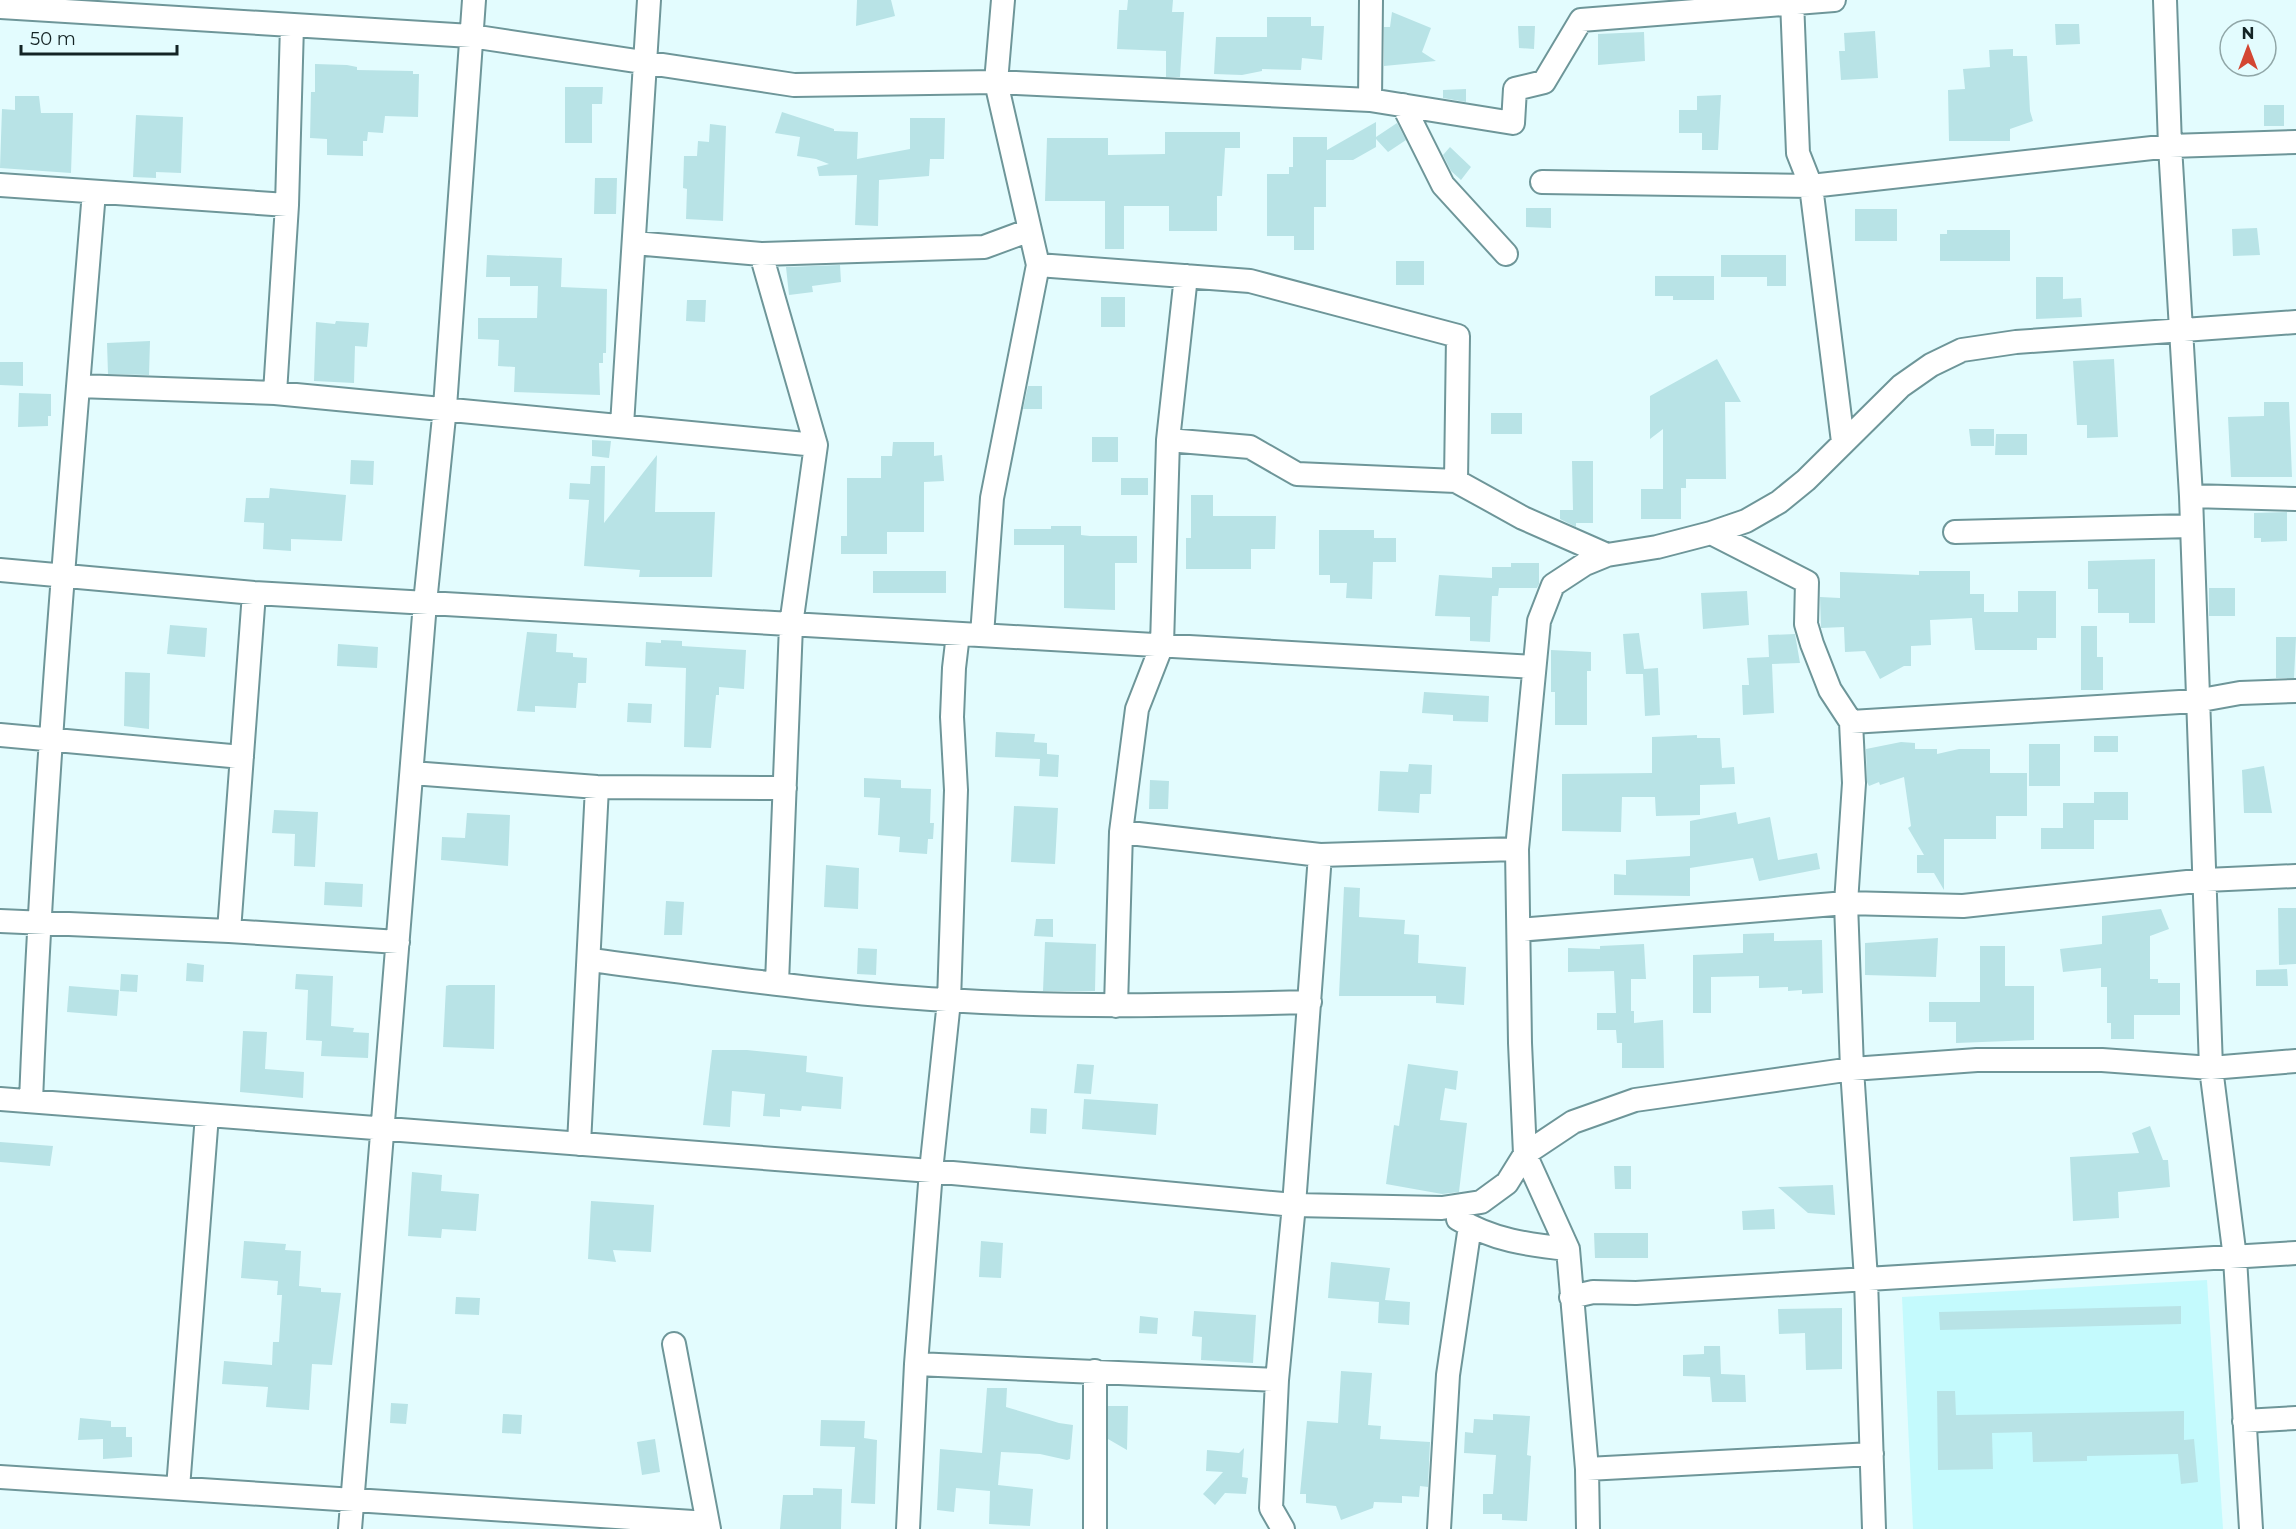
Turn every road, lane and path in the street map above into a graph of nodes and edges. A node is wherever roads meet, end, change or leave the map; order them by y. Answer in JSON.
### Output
{"nodes":[{"id":1,"x":474,"y":0,"type":"edge"},
{"id":2,"x":649,"y":0,"type":"edge"},
{"id":3,"x":1003,"y":0,"type":"edge"},
{"id":4,"x":1371,"y":0,"type":"edge"},
{"id":5,"x":1834,"y":0,"type":"edge"},
{"id":6,"x":2165,"y":0,"type":"edge"},
{"id":7,"x":1792,"y":1,"type":"edge"},
{"id":8,"x":98,"y":7,"type":"edge"},
{"id":9,"x":0,"y":8,"type":"edge"},
{"id":10,"x":292,"y":25,"type":"junction"},
{"id":11,"x":471,"y":36,"type":"junction"},
{"id":12,"x":645,"y":63,"type":"junction"},
{"id":13,"x":996,"y":82,"type":"junction"},
{"id":14,"x":1370,"y":100,"type":"junction"},
{"id":15,"x":1403,"y":105,"type":"junction"},
{"id":16,"x":2296,"y":142,"type":"edge"},
{"id":17,"x":2170,"y":146,"type":"junction"},
{"id":18,"x":1542,"y":182,"type":"dead end"},
{"id":19,"x":0,"y":185,"type":"edge"},
{"id":20,"x":1811,"y":186,"type":"junction"},
{"id":21,"x":94,"y":192,"type":"junction"},
{"id":22,"x":287,"y":205,"type":"junction"},
{"id":23,"x":1030,"y":230,"type":"junction"},
{"id":24,"x":634,"y":243,"type":"junction"},
{"id":25,"x":761,"y":254,"type":"junction"},
{"id":26,"x":1506,"y":254,"type":"dead end"},
{"id":27,"x":1038,"y":265,"type":"junction"},
{"id":28,"x":1186,"y":276,"type":"junction"},
{"id":29,"x":2296,"y":322,"type":"edge"},
{"id":30,"x":2180,"y":332,"type":"junction"},
{"id":31,"x":78,"y":386,"type":"junction"},
{"id":32,"x":275,"y":393,"type":"junction"},
{"id":33,"x":445,"y":408,"type":"junction"},
{"id":34,"x":622,"y":425,"type":"junction"},
{"id":35,"x":1168,"y":440,"type":"junction"},
{"id":36,"x":1843,"y":442,"type":"junction"},
{"id":37,"x":816,"y":445,"type":"junction"},
{"id":38,"x":1455,"y":481,"type":"junction"},
{"id":39,"x":2191,"y":496,"type":"junction"},
{"id":40,"x":2296,"y":499,"type":"edge"},
{"id":41,"x":2191,"y":526,"type":"junction"},
{"id":42,"x":1955,"y":532,"type":"dead end"},
{"id":43,"x":1711,"y":533,"type":"junction"},
{"id":44,"x":1607,"y":555,"type":"junction"},
{"id":45,"x":0,"y":570,"type":"edge"},
{"id":46,"x":61,"y":576,"type":"junction"},
{"id":47,"x":254,"y":593,"type":"junction"},
{"id":48,"x":425,"y":603,"type":"junction"},
{"id":49,"x":791,"y":625,"type":"junction"},
{"id":50,"x":958,"y":634,"type":"junction"},
{"id":51,"x":982,"y":635,"type":"junction"},
{"id":52,"x":1162,"y":645,"type":"junction"},
{"id":53,"x":1534,"y":667,"type":"junction"},
{"id":54,"x":2296,"y":691,"type":"edge"},
{"id":55,"x":2196,"y":700,"type":"junction"},
{"id":56,"x":1851,"y":722,"type":"junction"},
{"id":57,"x":0,"y":735,"type":"edge"},
{"id":58,"x":51,"y":740,"type":"junction"},
{"id":59,"x":242,"y":757,"type":"junction"},
{"id":60,"x":412,"y":772,"type":"junction"},
{"id":61,"x":597,"y":787,"type":"junction"},
{"id":62,"x":785,"y":788,"type":"junction"},
{"id":63,"x":1121,"y":832,"type":"junction"},
{"id":64,"x":1518,"y":849,"type":"junction"},
{"id":65,"x":1320,"y":855,"type":"junction"},
{"id":66,"x":2296,"y":876,"type":"edge"},
{"id":67,"x":2206,"y":880,"type":"junction"},
{"id":68,"x":1846,"y":903,"type":"junction"},
{"id":69,"x":0,"y":921,"type":"edge"},
{"id":70,"x":38,"y":923,"type":"junction"},
{"id":71,"x":1519,"y":930,"type":"junction"},
{"id":72,"x":229,"y":931,"type":"junction"},
{"id":73,"x":398,"y":942,"type":"junction"},
{"id":74,"x":590,"y":960,"type":"junction"},
{"id":75,"x":777,"y":983,"type":"junction"},
{"id":76,"x":949,"y":1000,"type":"junction"},
{"id":77,"x":1310,"y":1002,"type":"junction"},
{"id":78,"x":1116,"y":1006,"type":"junction"},
{"id":79,"x":2296,"y":1061,"type":"edge"},
{"id":80,"x":2211,"y":1068,"type":"junction"},
{"id":81,"x":1852,"y":1069,"type":"junction"},
{"id":82,"x":0,"y":1099,"type":"edge"},
{"id":83,"x":31,"y":1101,"type":"junction"},
{"id":84,"x":207,"y":1115,"type":"junction"},
{"id":85,"x":382,"y":1128,"type":"junction"},
{"id":86,"x":579,"y":1144,"type":"junction"},
{"id":87,"x":1525,"y":1154,"type":"junction"},
{"id":88,"x":931,"y":1172,"type":"junction"},
{"id":89,"x":1294,"y":1205,"type":"junction"},
{"id":90,"x":1442,"y":1208,"type":"junction"},
{"id":91,"x":1470,"y":1226,"type":"junction"},
{"id":92,"x":1568,"y":1249,"type":"junction"},
{"id":93,"x":2296,"y":1252,"type":"edge"},
{"id":94,"x":2235,"y":1258,"type":"junction"},
{"id":95,"x":1866,"y":1279,"type":"junction"},
{"id":96,"x":1571,"y":1297,"type":"junction"},
{"id":97,"x":674,"y":1344,"type":"dead end"},
{"id":98,"x":916,"y":1364,"type":"junction"},
{"id":99,"x":1095,"y":1371,"type":"junction"},
{"id":100,"x":1277,"y":1380,"type":"junction"},
{"id":101,"x":2296,"y":1418,"type":"edge"},
{"id":102,"x":2244,"y":1420,"type":"junction"},
{"id":103,"x":1872,"y":1454,"type":"junction"},
{"id":104,"x":1587,"y":1469,"type":"junction"},
{"id":105,"x":0,"y":1477,"type":"edge"},
{"id":106,"x":178,"y":1488,"type":"junction"},
{"id":107,"x":353,"y":1500,"type":"junction"},
{"id":108,"x":708,"y":1525,"type":"edge"},
{"id":109,"x":350,"y":1529,"type":"edge"},
{"id":110,"x":908,"y":1529,"type":"edge"},
{"id":111,"x":1095,"y":1529,"type":"edge"},
{"id":112,"x":1283,"y":1529,"type":"edge"},
{"id":113,"x":1439,"y":1529,"type":"edge"},
{"id":114,"x":1588,"y":1529,"type":"edge"},
{"id":115,"x":1874,"y":1529,"type":"edge"},
{"id":116,"x":2251,"y":1529,"type":"edge"}],
"edges":[{"from":1,"to":11,"type":"street"},
{"from":2,"to":12,"type":"street"},
{"from":3,"to":13,"type":"street"},
{"from":4,"to":14,"type":"street"},
{"from":5,"to":7,"type":"street"},
{"from":6,"to":17,"type":"street"},
{"from":7,"to":15,"type":"street"},
{"from":7,"to":20,"type":"street"},
{"from":8,"to":9,"type":"street"},
{"from":8,"to":10,"type":"street"},
{"from":10,"to":11,"type":"street"},
{"from":10,"to":22,"type":"street"},
{"from":11,"to":12,"type":"street"},
{"from":11,"to":33,"type":"street"},
{"from":12,"to":13,"type":"street"},
{"from":12,"to":24,"type":"street"},
{"from":13,"to":14,"type":"street"},
{"from":13,"to":23,"type":"street"},
{"from":14,"to":15,"type":"street"},
{"from":15,"to":26,"type":"street"},
{"from":16,"to":17,"type":"street"},
{"from":17,"to":20,"type":"street"},
{"from":17,"to":30,"type":"street"},
{"from":18,"to":20,"type":"street"},
{"from":19,"to":21,"type":"street"},
{"from":20,"to":36,"type":"street"},
{"from":21,"to":22,"type":"street"},
{"from":21,"to":31,"type":"street"},
{"from":22,"to":32,"type":"street"},
{"from":23,"to":25,"type":"street"},
{"from":23,"to":27,"type":"street"},
{"from":24,"to":25,"type":"street"},
{"from":24,"to":34,"type":"street"},
{"from":25,"to":37,"type":"street"},
{"from":27,"to":28,"type":"street"},
{"from":27,"to":51,"type":"street"},
{"from":28,"to":35,"type":"street"},
{"from":28,"to":38,"type":"street"},
{"from":29,"to":30,"type":"street"},
{"from":30,"to":36,"type":"street"},
{"from":30,"to":39,"type":"street"},
{"from":31,"to":32,"type":"street"},
{"from":31,"to":46,"type":"street"},
{"from":32,"to":33,"type":"street"},
{"from":33,"to":34,"type":"street"},
{"from":33,"to":48,"type":"street"},
{"from":34,"to":37,"type":"street"},
{"from":35,"to":38,"type":"street"},
{"from":35,"to":52,"type":"street"},
{"from":36,"to":43,"type":"street"},
{"from":37,"to":49,"type":"street"},
{"from":38,"to":44,"type":"street"},
{"from":39,"to":40,"type":"street"},
{"from":39,"to":41,"type":"street"},
{"from":41,"to":42,"type":"street"},
{"from":41,"to":55,"type":"street"},
{"from":43,"to":44,"type":"street"},
{"from":43,"to":56,"type":"street"},
{"from":44,"to":53,"type":"street"},
{"from":45,"to":46,"type":"street"},
{"from":46,"to":47,"type":"street"},
{"from":46,"to":58,"type":"street"},
{"from":47,"to":48,"type":"street"},
{"from":47,"to":59,"type":"street"},
{"from":48,"to":49,"type":"street"},
{"from":48,"to":60,"type":"street"},
{"from":49,"to":50,"type":"street"},
{"from":49,"to":62,"type":"street"},
{"from":50,"to":51,"type":"street"},
{"from":50,"to":76,"type":"street"},
{"from":51,"to":52,"type":"street"},
{"from":52,"to":53,"type":"street"},
{"from":52,"to":63,"type":"street"},
{"from":53,"to":64,"type":"street"},
{"from":54,"to":55,"type":"street"},
{"from":55,"to":56,"type":"street"},
{"from":55,"to":67,"type":"street"},
{"from":56,"to":68,"type":"street"},
{"from":57,"to":58,"type":"street"},
{"from":58,"to":59,"type":"street"},
{"from":58,"to":70,"type":"street"},
{"from":59,"to":72,"type":"street"},
{"from":60,"to":61,"type":"street"},
{"from":60,"to":73,"type":"street"},
{"from":61,"to":62,"type":"street"},
{"from":61,"to":74,"type":"street"},
{"from":62,"to":75,"type":"street"},
{"from":63,"to":65,"type":"street"},
{"from":63,"to":78,"type":"street"},
{"from":64,"to":65,"type":"street"},
{"from":64,"to":71,"type":"street"},
{"from":65,"to":77,"type":"street"},
{"from":66,"to":67,"type":"street"},
{"from":67,"to":68,"type":"street"},
{"from":67,"to":80,"type":"street"},
{"from":68,"to":71,"type":"street"},
{"from":68,"to":81,"type":"street"},
{"from":69,"to":70,"type":"street"},
{"from":70,"to":72,"type":"street"},
{"from":70,"to":83,"type":"street"},
{"from":71,"to":87,"type":"street"},
{"from":72,"to":73,"type":"street"},
{"from":73,"to":85,"type":"street"},
{"from":74,"to":75,"type":"street"},
{"from":74,"to":86,"type":"street"},
{"from":75,"to":76,"type":"street"},
{"from":76,"to":78,"type":"street"},
{"from":76,"to":88,"type":"street"},
{"from":77,"to":78,"type":"street"},
{"from":77,"to":89,"type":"street"},
{"from":79,"to":80,"type":"street"},
{"from":80,"to":81,"type":"street"},
{"from":80,"to":94,"type":"street"},
{"from":81,"to":87,"type":"street"},
{"from":81,"to":95,"type":"street"},
{"from":82,"to":83,"type":"street"},
{"from":83,"to":84,"type":"street"},
{"from":84,"to":85,"type":"street"},
{"from":84,"to":106,"type":"street"},
{"from":85,"to":86,"type":"street"},
{"from":85,"to":107,"type":"street"},
{"from":86,"to":88,"type":"street"},
{"from":87,"to":90,"type":"street"},
{"from":87,"to":92,"type":"street"},
{"from":88,"to":89,"type":"street"},
{"from":88,"to":98,"type":"street"},
{"from":89,"to":90,"type":"street"},
{"from":89,"to":100,"type":"street"},
{"from":90,"to":91,"type":"street"},
{"from":91,"to":92,"type":"street"},
{"from":91,"to":113,"type":"street"},
{"from":92,"to":96,"type":"street"},
{"from":93,"to":94,"type":"street"},
{"from":94,"to":95,"type":"street"},
{"from":94,"to":102,"type":"street"},
{"from":95,"to":96,"type":"street"},
{"from":95,"to":103,"type":"street"},
{"from":96,"to":104,"type":"street"},
{"from":97,"to":108,"type":"street"},
{"from":98,"to":99,"type":"street"},
{"from":98,"to":110,"type":"street"},
{"from":99,"to":100,"type":"street"},
{"from":99,"to":111,"type":"street"},
{"from":100,"to":112,"type":"street"},
{"from":101,"to":102,"type":"street"},
{"from":102,"to":116,"type":"street"},
{"from":103,"to":104,"type":"street"},
{"from":103,"to":115,"type":"street"},
{"from":104,"to":114,"type":"street"},
{"from":105,"to":106,"type":"street"},
{"from":106,"to":107,"type":"street"},
{"from":107,"to":108,"type":"street"},
{"from":107,"to":109,"type":"street"}]}
